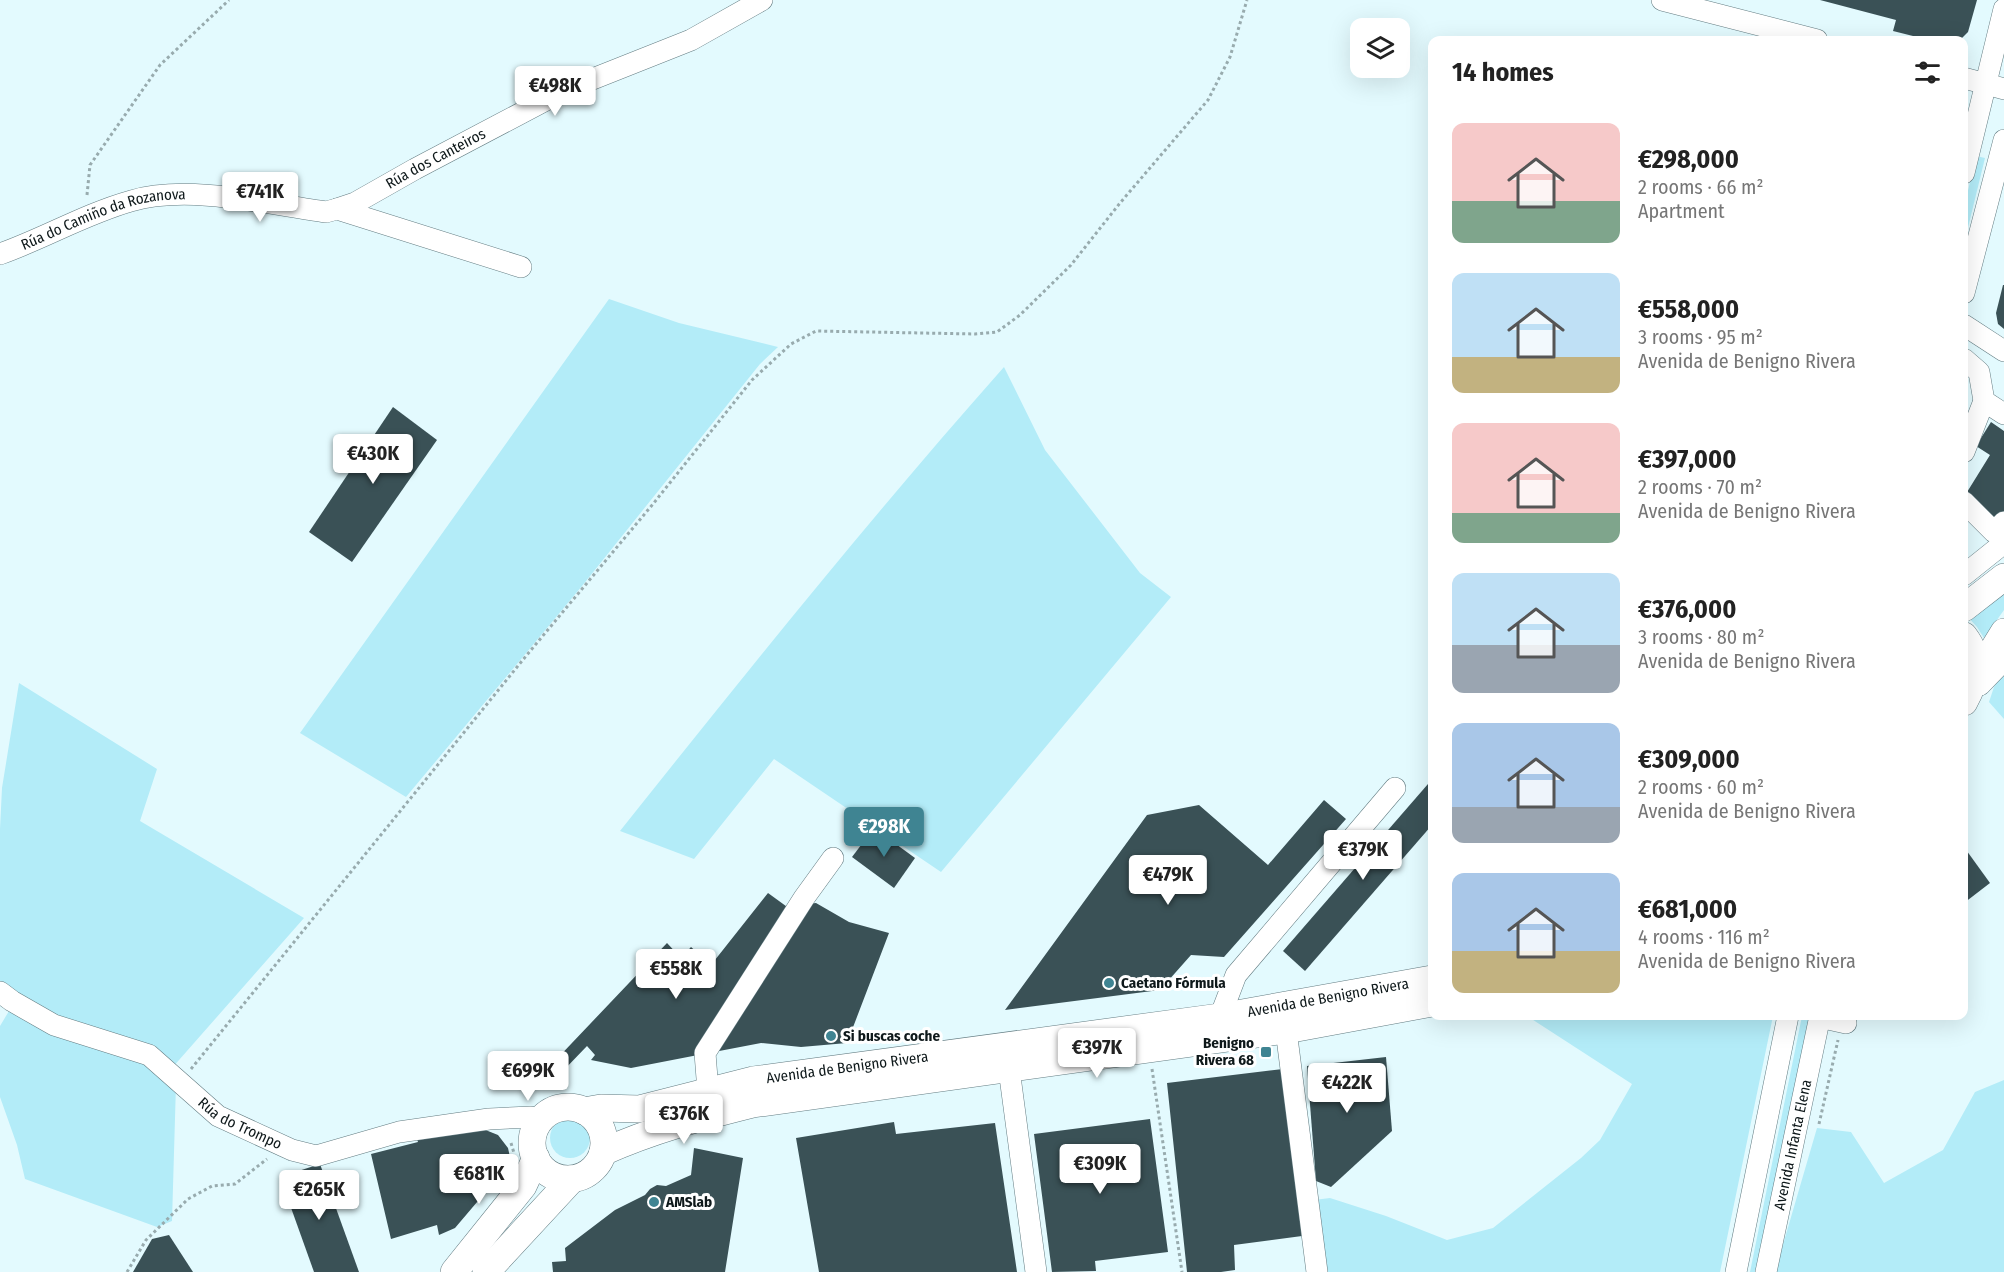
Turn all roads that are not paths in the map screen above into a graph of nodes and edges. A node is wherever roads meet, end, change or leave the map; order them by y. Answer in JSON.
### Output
{"nodes":[{"id":1,"x":762,"y":0,"type":"edge"},
{"id":2,"x":1662,"y":0,"type":"edge"},
{"id":3,"x":2004,"y":9,"type":"edge"},
{"id":4,"x":1802,"y":36,"type":"edge"},
{"id":5,"x":1968,"y":79,"type":"edge"},
{"id":6,"x":1995,"y":86,"type":"edge"},
{"id":7,"x":2004,"y":140,"type":"edge"},
{"id":8,"x":1968,"y":162,"type":"edge"},
{"id":9,"x":337,"y":208,"type":"junction"},
{"id":10,"x":0,"y":254,"type":"edge"},
{"id":11,"x":521,"y":267,"type":"dead end"},
{"id":12,"x":1968,"y":278,"type":"edge"},
{"id":13,"x":1968,"y":328,"type":"edge"},
{"id":14,"x":2004,"y":351,"type":"edge"},
{"id":15,"x":1968,"y":362,"type":"edge"},
{"id":16,"x":1984,"y":401,"type":"junction"},
{"id":17,"x":2004,"y":414,"type":"edge"},
{"id":18,"x":1968,"y":442,"type":"edge"},
{"id":19,"x":1968,"y":506,"type":"edge"},
{"id":20,"x":2004,"y":522,"type":"edge"},
{"id":21,"x":2004,"y":543,"type":"edge"},
{"id":22,"x":1968,"y":570,"type":"edge"},
{"id":23,"x":2004,"y":577,"type":"edge"},
{"id":24,"x":1968,"y":605,"type":"edge"},
{"id":25,"x":2004,"y":632,"type":"edge"},
{"id":26,"x":1968,"y":642,"type":"edge"},
{"id":27,"x":2004,"y":660,"type":"edge"},
{"id":28,"x":1968,"y":693,"type":"edge"},
{"id":29,"x":1395,"y":788,"type":"dead end"},
{"id":30,"x":833,"y":858,"type":"dead end"},
{"id":31,"x":1428,"y":981,"type":"edge"},
{"id":32,"x":0,"y":992,"type":"edge"},
{"id":33,"x":1428,"y":1004,"type":"edge"},
{"id":34,"x":1220,"y":1017,"type":"junction"},
{"id":35,"x":1787,"y":1020,"type":"edge"},
{"id":36,"x":1818,"y":1020,"type":"edge"},
{"id":37,"x":1834,"y":1020,"type":"edge"},
{"id":38,"x":1846,"y":1023,"type":"dead end"},
{"id":39,"x":1286,"y":1030,"type":"junction"},
{"id":40,"x":1009,"y":1069,"type":"junction"},
{"id":41,"x":708,"y":1091,"type":"junction"},
{"id":42,"x":584,"y":1111,"type":"junction"},
{"id":43,"x":539,"y":1122,"type":"junction"},
{"id":44,"x":603,"y":1152,"type":"junction"},
{"id":45,"x":536,"y":1158,"type":"junction"},
{"id":46,"x":572,"y":1179,"type":"junction"},
{"id":47,"x":497,"y":1266,"type":"edge"},
{"id":48,"x":454,"y":1272,"type":"edge"},
{"id":49,"x":1036,"y":1272,"type":"edge"},
{"id":50,"x":1317,"y":1272,"type":"edge"},
{"id":51,"x":1736,"y":1272,"type":"edge"},
{"id":52,"x":1766,"y":1272,"type":"edge"}],
"edges":[{"from":1,"to":9,"type":"street","name":"Rúa dos Canteiros"},
{"from":2,"to":4,"type":"street"},
{"from":3,"to":6,"type":"street"},
{"from":5,"to":6,"type":"street"},
{"from":6,"to":8,"type":"street"},
{"from":7,"to":12,"type":"street"},
{"from":9,"to":10,"type":"street","name":"Rúa do Camiño da Rozanova"},
{"from":9,"to":11,"type":"street","name":"Rúa do Camiño da Rozanova"},
{"from":13,"to":14,"type":"street"},
{"from":15,"to":16,"type":"street"},
{"from":16,"to":17,"type":"street"},
{"from":16,"to":18,"type":"street"},
{"from":19,"to":20,"type":"street"},
{"from":21,"to":22,"type":"street"},
{"from":23,"to":24,"type":"main road"},
{"from":25,"to":28,"type":"main road"},
{"from":26,"to":28,"type":"main road"},
{"from":27,"to":28,"type":"street"},
{"from":29,"to":34,"type":"street"},
{"from":30,"to":41,"type":"street"},
{"from":31,"to":34,"type":"main road","name":"Avenida de Benigno Rivera"},
{"from":32,"to":43,"type":"street","name":"Rúa do Trompo"},
{"from":33,"to":39,"type":"main road","name":"Avenida de Benigno Rivera"},
{"from":34,"to":41,"type":"main road","name":"Avenida de Benigno Rivera"},
{"from":35,"to":51,"type":"street","name":"Avenida Infanta Elena"},
{"from":36,"to":52,"type":"street","name":"Avenida Infanta Elena"},
{"from":37,"to":38,"type":"street"},
{"from":39,"to":40,"type":"main road","name":"Avenida de Benigno Rivera"},
{"from":39,"to":50,"type":"street"},
{"from":40,"to":44,"type":"main road","name":"Avenida de Benigno Rivera"},
{"from":40,"to":49,"type":"street"},
{"from":41,"to":42,"type":"main road","name":"Avenida de Benigno Rivera"},
{"from":42,"to":43,"type":"main road"},
{"from":42,"to":44,"type":"main road"},
{"from":43,"to":45,"type":"main road"},
{"from":44,"to":46,"type":"main road"},
{"from":45,"to":46,"type":"main road"},
{"from":45,"to":48,"type":"main road"},
{"from":46,"to":47,"type":"main road"}]}
